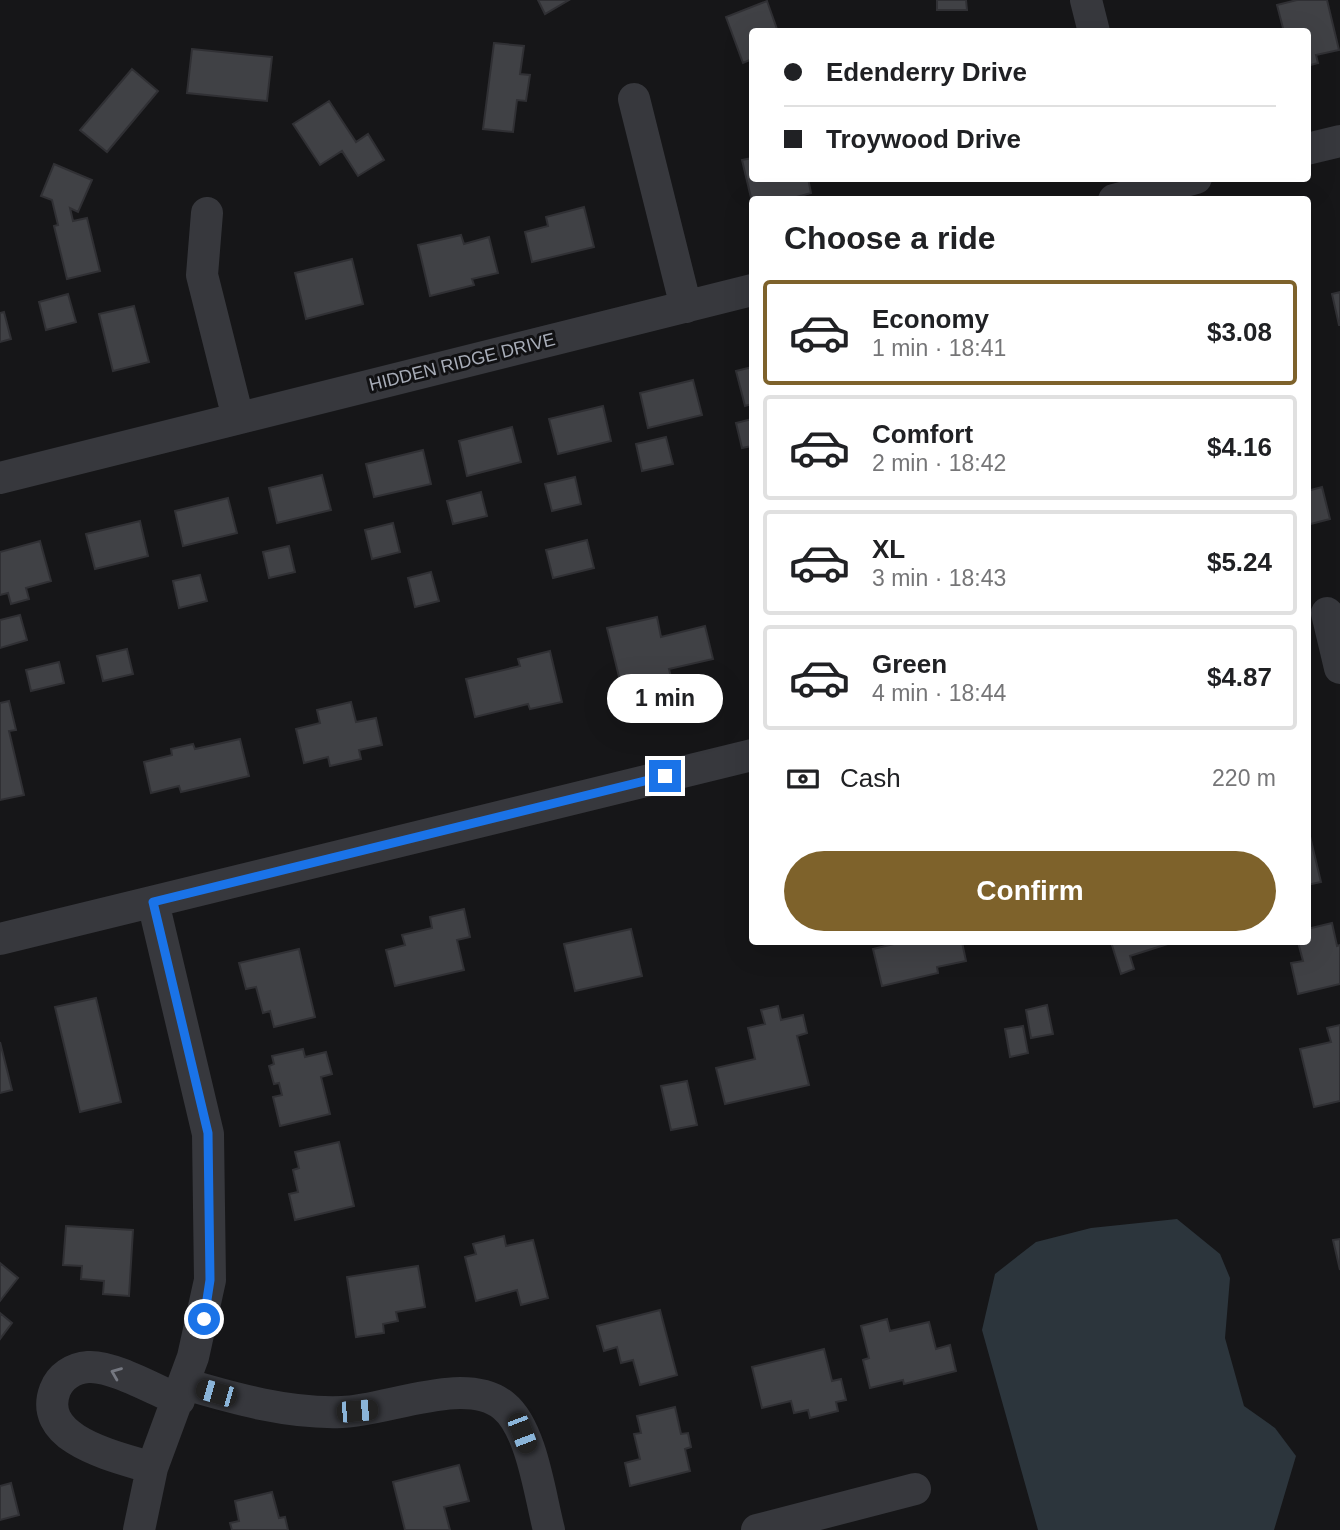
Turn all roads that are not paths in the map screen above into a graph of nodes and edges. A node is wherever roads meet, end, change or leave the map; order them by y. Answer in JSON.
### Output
{"nodes":[{"id":1,"x":1086,"y":0,"type":"edge"},
{"id":2,"x":1093,"y":28,"type":"edge"},
{"id":3,"x":634,"y":99,"type":"dead end"},
{"id":4,"x":1340,"y":141,"type":"edge"},
{"id":5,"x":1311,"y":148,"type":"edge"},
{"id":6,"x":1178,"y":182,"type":"edge"},
{"id":7,"x":1130,"y":193,"type":"edge"},
{"id":8,"x":207,"y":213,"type":"dead end"},
{"id":9,"x":749,"y":291,"type":"edge"},
{"id":10,"x":686,"y":307,"type":"junction"},
{"id":11,"x":238,"y":418,"type":"junction"},
{"id":12,"x":0,"y":478,"type":"edge"},
{"id":13,"x":1325,"y":614,"type":"edge"},
{"id":14,"x":1340,"y":668,"type":"edge"},
{"id":15,"x":749,"y":756,"type":"edge"},
{"id":16,"x":153,"y":902,"type":"junction"},
{"id":17,"x":0,"y":939,"type":"edge"},
{"id":18,"x":182,"y":1392,"type":"junction"},
{"id":19,"x":152,"y":1468,"type":"junction"},
{"id":20,"x":915,"y":1489,"type":"dead end"},
{"id":21,"x":139,"y":1530,"type":"edge"},
{"id":22,"x":549,"y":1530,"type":"edge"},
{"id":23,"x":757,"y":1530,"type":"edge"}],
"edges":[{"from":1,"to":2,"type":"street"},
{"from":3,"to":10,"type":"street"},
{"from":4,"to":5,"type":"street"},
{"from":6,"to":7,"type":"street"},
{"from":8,"to":11,"type":"street"},
{"from":9,"to":10,"type":"street","name":"HIDDEN RIDGE DRIVE"},
{"from":10,"to":11,"type":"street","name":"HIDDEN RIDGE DRIVE"},
{"from":11,"to":12,"type":"street","name":"HIDDEN RIDGE DRIVE"},
{"from":13,"to":14,"type":"street"},
{"from":15,"to":16,"type":"street"},
{"from":16,"to":17,"type":"street"},
{"from":16,"to":18,"type":"street"},
{"from":18,"to":19,"type":"street"},
{"from":18,"to":19,"type":"street","one_way":true},
{"from":18,"to":22,"type":"street"},
{"from":19,"to":21,"type":"street"},
{"from":20,"to":23,"type":"street"}]}
